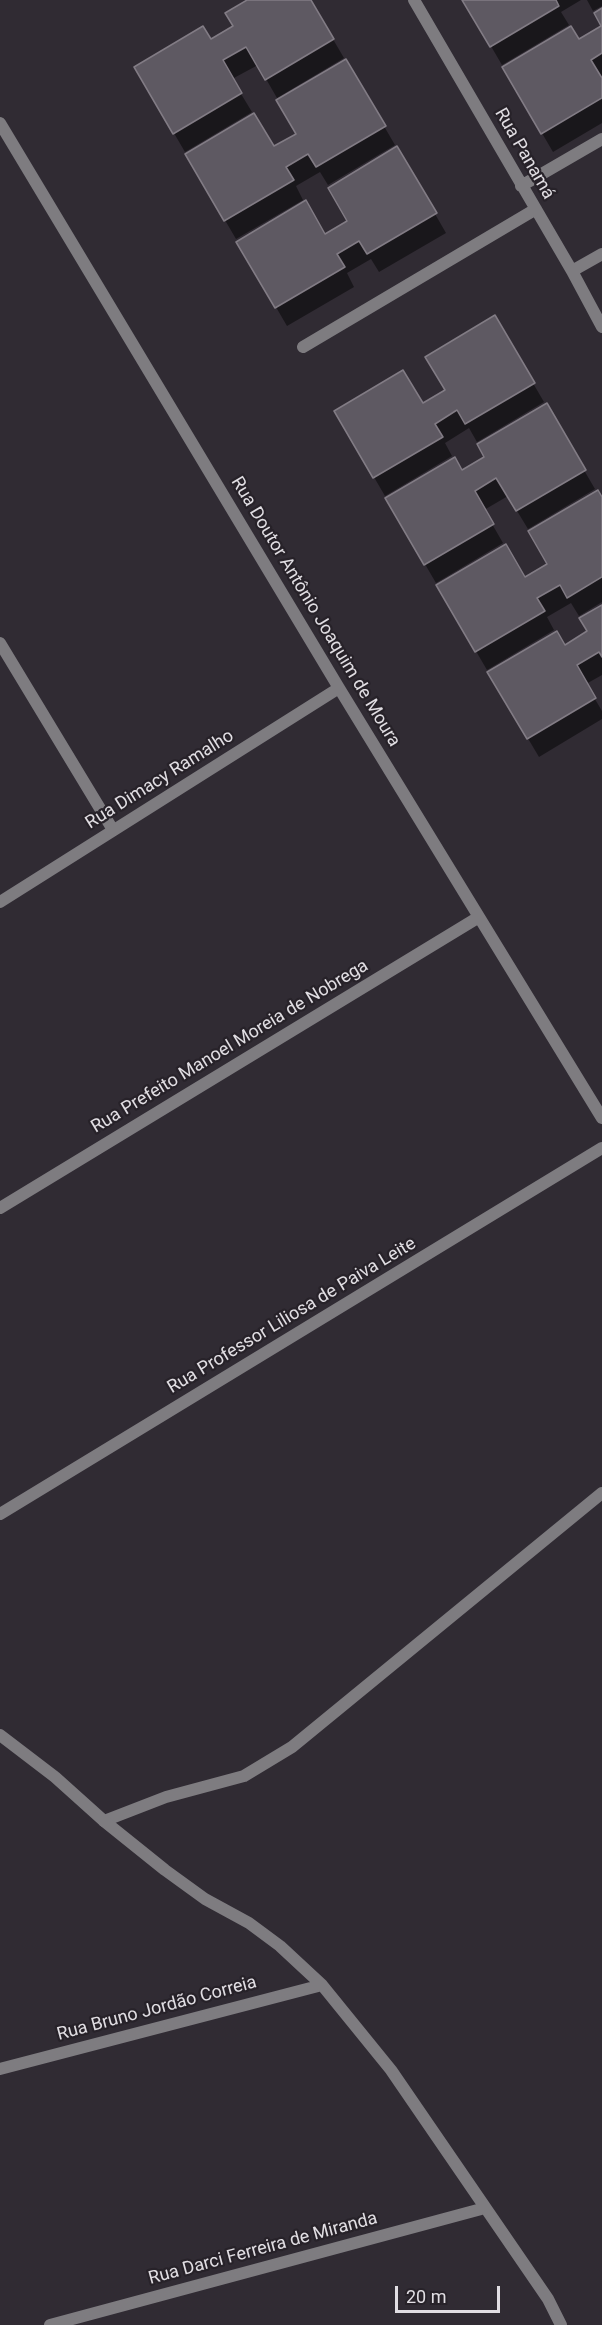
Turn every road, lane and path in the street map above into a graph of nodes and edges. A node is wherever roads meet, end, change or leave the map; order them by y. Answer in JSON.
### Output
{"nodes":[{"id":1,"x":414,"y":0,"type":"edge"},
{"id":2,"x":0,"y":123,"type":"edge"},
{"id":3,"x":602,"y":139,"type":"edge"},
{"id":4,"x":521,"y":186,"type":"junction"},
{"id":5,"x":536,"y":209,"type":"junction"},
{"id":6,"x":602,"y":254,"type":"edge"},
{"id":7,"x":572,"y":271,"type":"junction"},
{"id":8,"x":602,"y":327,"type":"edge"},
{"id":9,"x":303,"y":347,"type":"dead end"},
{"id":10,"x":0,"y":643,"type":"edge"},
{"id":11,"x":339,"y":688,"type":"junction"},
{"id":12,"x":114,"y":830,"type":"junction"},
{"id":13,"x":0,"y":902,"type":"edge"},
{"id":14,"x":479,"y":916,"type":"junction"},
{"id":15,"x":602,"y":1118,"type":"edge"},
{"id":16,"x":602,"y":1148,"type":"edge"},
{"id":17,"x":0,"y":1208,"type":"edge"},
{"id":18,"x":602,"y":1493,"type":"edge"},
{"id":19,"x":2,"y":1509,"type":"edge"},
{"id":20,"x":2,"y":1740,"type":"edge"},
{"id":21,"x":104,"y":1821,"type":"junction"},
{"id":22,"x":322,"y":1985,"type":"junction"},
{"id":23,"x":0,"y":2069,"type":"edge"},
{"id":24,"x":485,"y":2208,"type":"junction"},
{"id":25,"x":50,"y":2325,"type":"edge"},
{"id":26,"x":561,"y":2325,"type":"edge"}],
"edges":[{"from":1,"to":4,"type":"street","name":"Rua Panamá"},
{"from":2,"to":11,"type":"street","name":"Rua Doutor Antônio Joaquim de Moura"},
{"from":3,"to":4,"type":"street"},
{"from":4,"to":5,"type":"street","name":"Rua Panamá"},
{"from":5,"to":7,"type":"street","name":"Rua Panamá"},
{"from":5,"to":9,"type":"street"},
{"from":6,"to":7,"type":"street"},
{"from":7,"to":8,"type":"street","name":"Rua Panamá"},
{"from":10,"to":12,"type":"street"},
{"from":11,"to":12,"type":"street","name":"Rua Dimacy Ramalho"},
{"from":11,"to":14,"type":"street","name":"Rua Doutor Antônio Joaquim de Moura"},
{"from":12,"to":13,"type":"street","name":"Rua Dimacy Ramalho"},
{"from":14,"to":15,"type":"street","name":"Rua Doutor Antônio Joaquim de Moura"},
{"from":14,"to":17,"type":"street","name":"Rua Prefeito Manoel Moreia de Nobrega"},
{"from":16,"to":19,"type":"street","name":"Rua Professor Liliosa de Paiva Leite"},
{"from":18,"to":21,"type":"street"},
{"from":20,"to":21,"type":"street"},
{"from":21,"to":22,"type":"street"},
{"from":22,"to":23,"type":"street","name":"Rua Bruno Jordão Correia"},
{"from":22,"to":24,"type":"street"},
{"from":24,"to":25,"type":"street","name":"Rua Darci Ferreira de Miranda"},
{"from":24,"to":26,"type":"street"}]}
